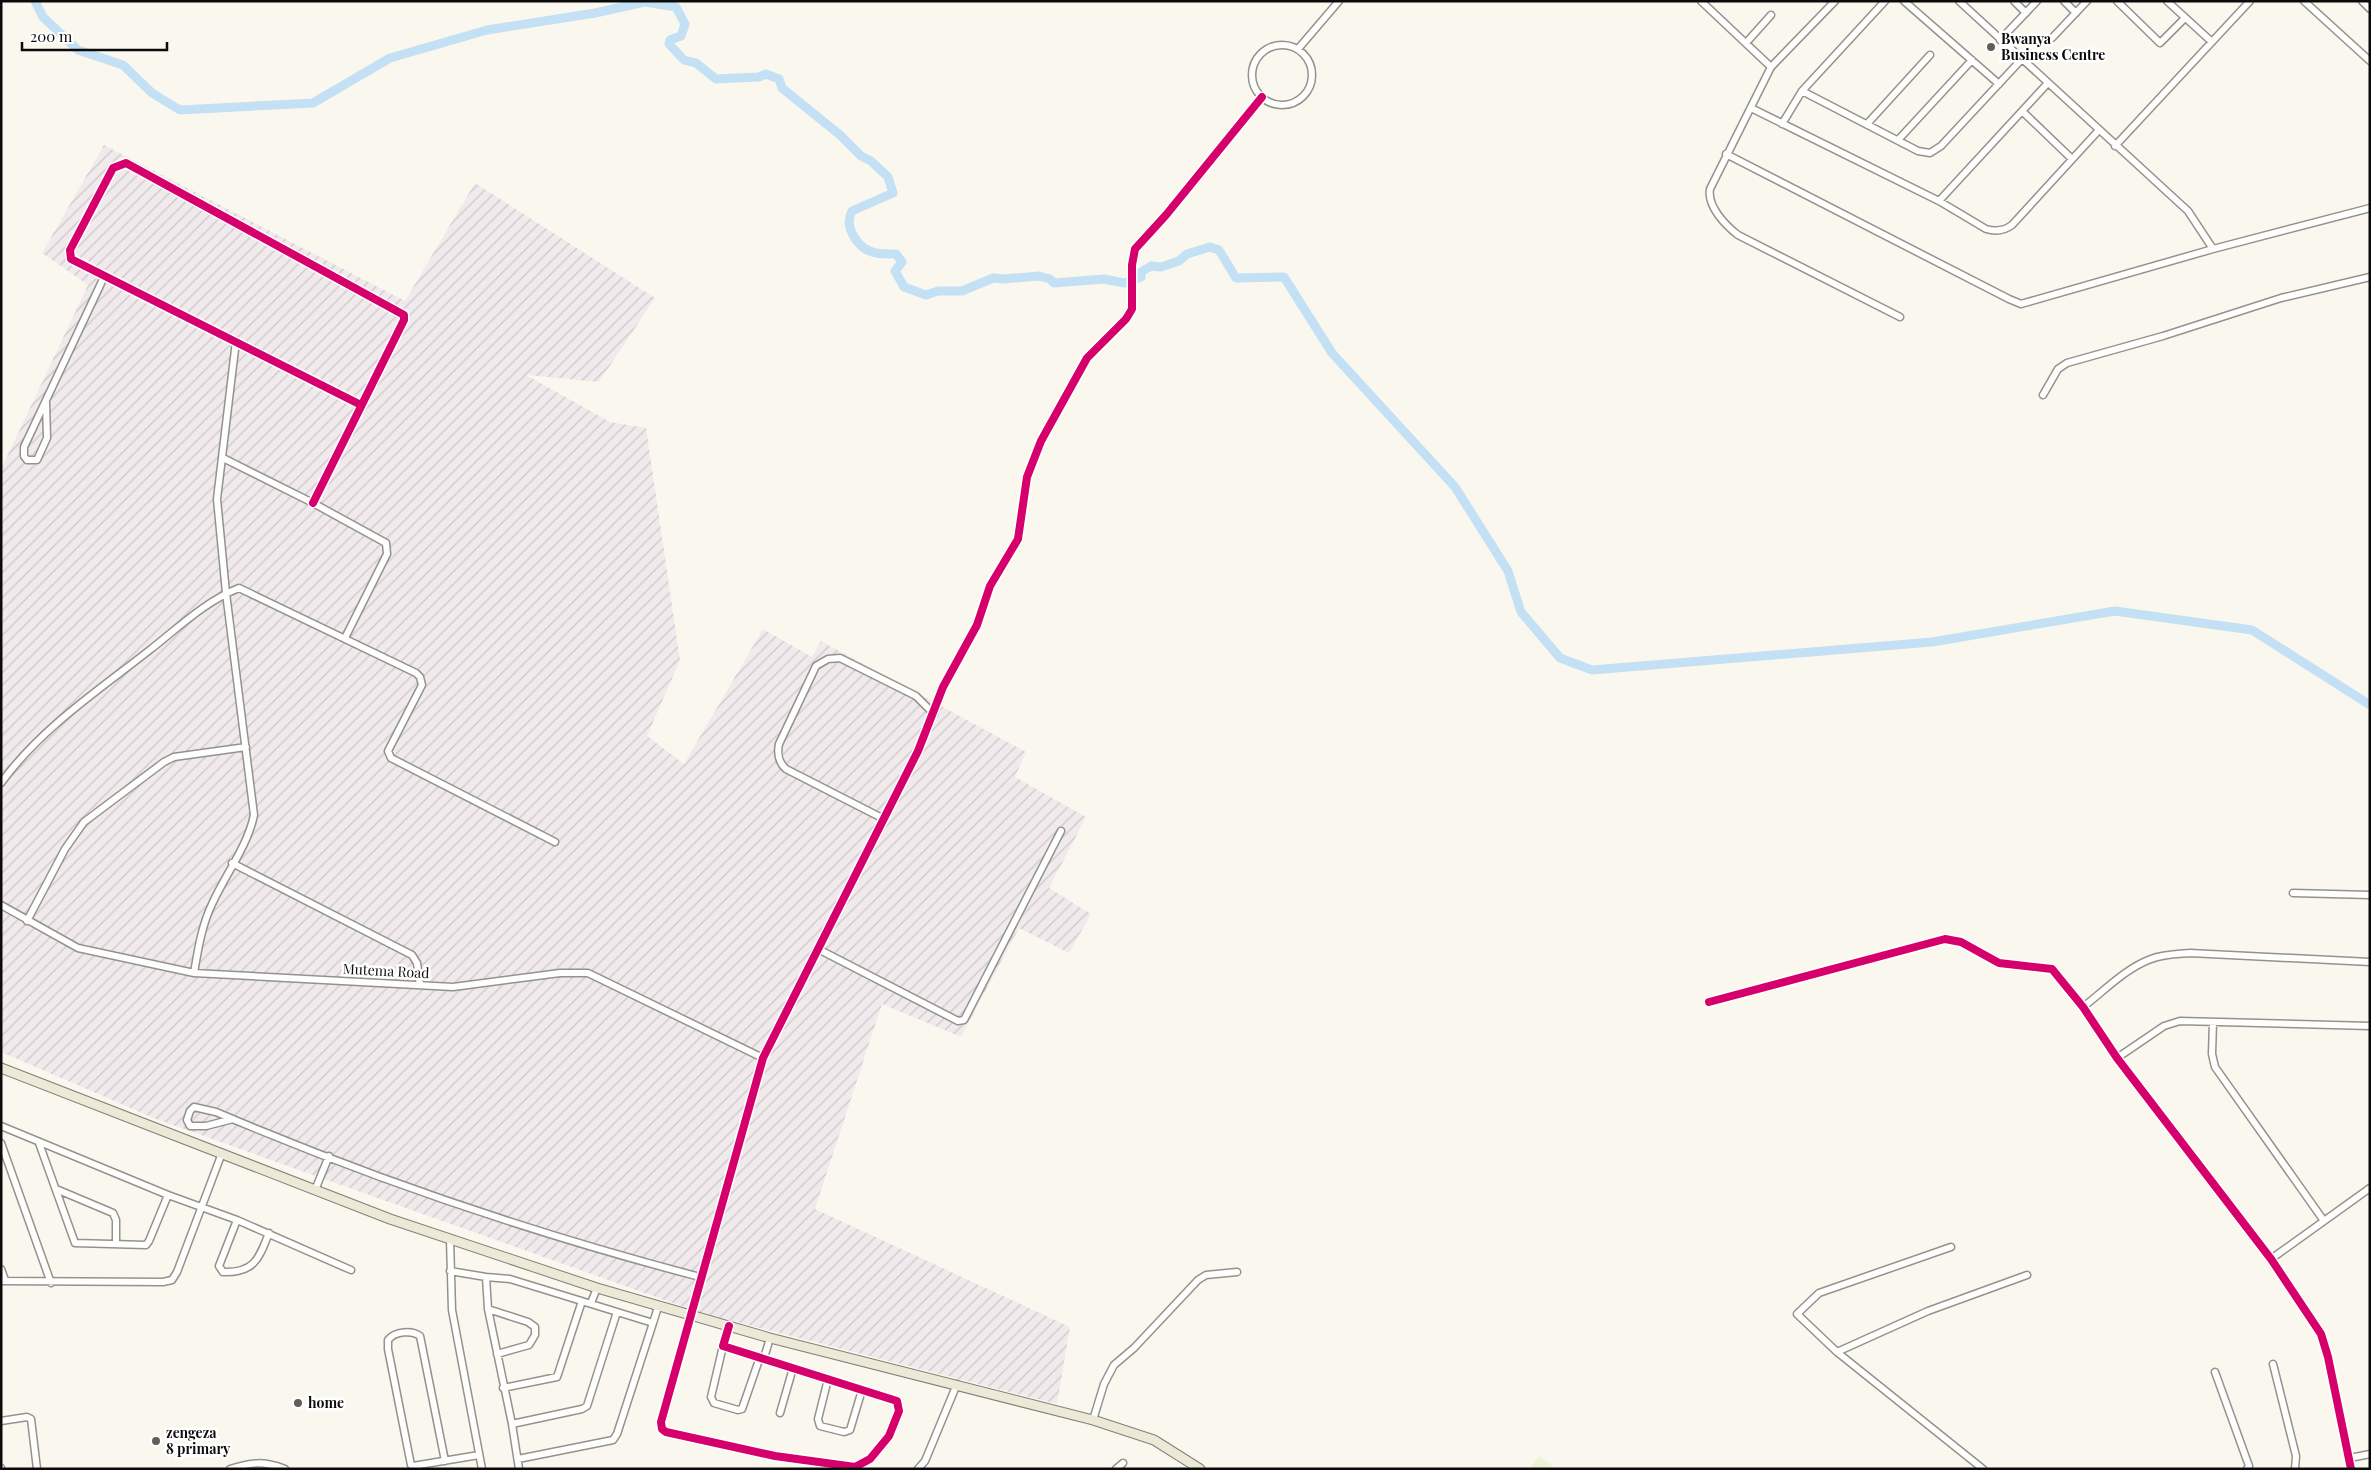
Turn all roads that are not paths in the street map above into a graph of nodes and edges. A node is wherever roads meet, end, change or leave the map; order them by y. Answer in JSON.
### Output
{"nodes":[{"id":1,"x":1339,"y":1,"type":"edge"},
{"id":2,"x":1701,"y":1,"type":"edge"},
{"id":3,"x":1835,"y":1,"type":"edge"},
{"id":4,"x":1885,"y":1,"type":"edge"},
{"id":5,"x":1904,"y":1,"type":"edge"},
{"id":6,"x":1959,"y":1,"type":"edge"},
{"id":7,"x":2014,"y":1,"type":"edge"},
{"id":8,"x":2036,"y":1,"type":"edge"},
{"id":9,"x":2064,"y":1,"type":"edge"},
{"id":10,"x":2086,"y":1,"type":"edge"},
{"id":11,"x":2117,"y":1,"type":"edge"},
{"id":12,"x":2167,"y":1,"type":"edge"},
{"id":13,"x":2250,"y":1,"type":"edge"},
{"id":14,"x":2304,"y":1,"type":"edge"},
{"id":15,"x":2362,"y":1,"type":"edge"},
{"id":16,"x":2370,"y":9,"type":"edge"},
{"id":17,"x":2026,"y":13,"type":"junction"},
{"id":18,"x":2076,"y":13,"type":"junction"},
{"id":19,"x":1771,"y":15,"type":"dead end"},
{"id":20,"x":2185,"y":18,"type":"junction"},
{"id":21,"x":2052,"y":38,"type":"dead end"},
{"id":22,"x":2000,"y":40,"type":"junction"},
{"id":23,"x":2212,"y":42,"type":"junction"},
{"id":24,"x":1746,"y":43,"type":"junction"},
{"id":25,"x":1298,"y":49,"type":"junction"},
{"id":26,"x":1930,"y":55,"type":"dead end"},
{"id":27,"x":1972,"y":60,"type":"junction"},
{"id":28,"x":2021,"y":60,"type":"junction"},
{"id":29,"x":2370,"y":61,"type":"edge"},
{"id":30,"x":1771,"y":67,"type":"junction"},
{"id":31,"x":1999,"y":84,"type":"junction"},
{"id":32,"x":2047,"y":84,"type":"junction"},
{"id":33,"x":1802,"y":91,"type":"junction"},
{"id":34,"x":1262,"y":97,"type":"junction"},
{"id":35,"x":1751,"y":108,"type":"junction"},
{"id":36,"x":2022,"y":111,"type":"junction"},
{"id":37,"x":1782,"y":124,"type":"junction"},
{"id":38,"x":1867,"y":124,"type":"junction"},
{"id":39,"x":2099,"y":130,"type":"junction"},
{"id":40,"x":1898,"y":139,"type":"junction"},
{"id":41,"x":2115,"y":146,"type":"junction"},
{"id":42,"x":1726,"y":154,"type":"junction"},
{"id":43,"x":2072,"y":159,"type":"junction"},
{"id":44,"x":1939,"y":201,"type":"junction"},
{"id":45,"x":2370,"y":208,"type":"edge"},
{"id":46,"x":2213,"y":249,"type":"junction"},
{"id":47,"x":104,"y":277,"type":"junction"},
{"id":48,"x":2370,"y":278,"type":"edge"},
{"id":49,"x":1900,"y":317,"type":"dead end"},
{"id":50,"x":236,"y":341,"type":"junction"},
{"id":51,"x":2042,"y":395,"type":"dead end"},
{"id":52,"x":46,"y":402,"type":"junction"},
{"id":53,"x":361,"y":405,"type":"junction"},
{"id":54,"x":223,"y":458,"type":"junction"},
{"id":55,"x":314,"y":503,"type":"junction"},
{"id":56,"x":226,"y":593,"type":"junction"},
{"id":57,"x":345,"y":638,"type":"junction"},
{"id":58,"x":934,"y":714,"type":"junction"},
{"id":59,"x":246,"y":747,"type":"junction"},
{"id":60,"x":1,"y":783,"type":"edge"},
{"id":61,"x":882,"y":818,"type":"junction"},
{"id":62,"x":1061,"y":831,"type":"dead end"},
{"id":63,"x":555,"y":842,"type":"dead end"},
{"id":64,"x":232,"y":864,"type":"junction"},
{"id":65,"x":2293,"y":893,"type":"dead end"},
{"id":66,"x":2370,"y":895,"type":"edge"},
{"id":67,"x":1,"y":905,"type":"edge"},
{"id":68,"x":27,"y":921,"type":"junction"},
{"id":69,"x":818,"y":949,"type":"junction"},
{"id":70,"x":2370,"y":962,"type":"edge"},
{"id":71,"x":194,"y":973,"type":"junction"},
{"id":72,"x":420,"y":985,"type":"junction"},
{"id":73,"x":1709,"y":1002,"type":"dead end"},
{"id":74,"x":2083,"y":1007,"type":"junction"},
{"id":75,"x":2213,"y":1022,"type":"junction"},
{"id":76,"x":2370,"y":1026,"type":"edge"},
{"id":77,"x":763,"y":1058,"type":"junction"},
{"id":78,"x":2117,"y":1058,"type":"junction"},
{"id":79,"x":1,"y":1068,"type":"edge"},
{"id":80,"x":233,"y":1119,"type":"junction"},
{"id":81,"x":1,"y":1126,"type":"edge"},
{"id":82,"x":40,"y":1142,"type":"junction"},
{"id":83,"x":1,"y":1143,"type":"edge"},
{"id":84,"x":222,"y":1153,"type":"junction"},
{"id":85,"x":329,"y":1156,"type":"junction"},
{"id":86,"x":2370,"y":1188,"type":"edge"},
{"id":87,"x":56,"y":1189,"type":"junction"},
{"id":88,"x":315,"y":1190,"type":"junction"},
{"id":89,"x":168,"y":1195,"type":"junction"},
{"id":90,"x":202,"y":1207,"type":"junction"},
{"id":91,"x":237,"y":1220,"type":"junction"},
{"id":92,"x":2324,"y":1220,"type":"junction"},
{"id":93,"x":269,"y":1233,"type":"junction"},
{"id":94,"x":450,"y":1239,"type":"junction"},
{"id":95,"x":116,"y":1244,"type":"junction"},
{"id":96,"x":1951,"y":1247,"type":"dead end"},
{"id":97,"x":2271,"y":1259,"type":"junction"},
{"id":98,"x":1,"y":1269,"type":"edge"},
{"id":99,"x":351,"y":1270,"type":"dead end"},
{"id":100,"x":450,"y":1271,"type":"junction"},
{"id":101,"x":1237,"y":1272,"type":"dead end"},
{"id":102,"x":2027,"y":1275,"type":"dead end"},
{"id":103,"x":486,"y":1277,"type":"junction"},
{"id":104,"x":700,"y":1277,"type":"junction"},
{"id":105,"x":3,"y":1281,"type":"edge"},
{"id":106,"x":51,"y":1283,"type":"junction"},
{"id":107,"x":597,"y":1288,"type":"junction"},
{"id":108,"x":582,"y":1302,"type":"junction"},
{"id":109,"x":591,"y":1303,"type":"junction"},
{"id":110,"x":658,"y":1307,"type":"junction"},
{"id":111,"x":488,"y":1309,"type":"junction"},
{"id":112,"x":617,"y":1312,"type":"junction"},
{"id":113,"x":692,"y":1316,"type":"junction"},
{"id":114,"x":653,"y":1323,"type":"junction"},
{"id":115,"x":728,"y":1326,"type":"junction"},
{"id":116,"x":770,"y":1338,"type":"junction"},
{"id":117,"x":723,"y":1346,"type":"junction"},
{"id":118,"x":1837,"y":1352,"type":"junction"},
{"id":119,"x":497,"y":1354,"type":"junction"},
{"id":120,"x":762,"y":1358,"type":"junction"},
{"id":121,"x":2273,"y":1364,"type":"dead end"},
{"id":122,"x":793,"y":1368,"type":"junction"},
{"id":123,"x":2215,"y":1372,"type":"dead end"},
{"id":124,"x":828,"y":1379,"type":"junction"},
{"id":125,"x":956,"y":1384,"type":"junction"},
{"id":126,"x":503,"y":1388,"type":"junction"},
{"id":127,"x":862,"y":1390,"type":"junction"},
{"id":128,"x":780,"y":1413,"type":"dead end"},
{"id":129,"x":1093,"y":1420,"type":"junction"},
{"id":130,"x":1,"y":1421,"type":"edge"},
{"id":131,"x":512,"y":1424,"type":"junction"},
{"id":132,"x":2370,"y":1454,"type":"edge"},
{"id":133,"x":479,"y":1455,"type":"junction"},
{"id":134,"x":2350,"y":1458,"type":"junction"},
{"id":135,"x":518,"y":1459,"type":"junction"},
{"id":136,"x":445,"y":1461,"type":"junction"},
{"id":137,"x":1123,"y":1463,"type":"dead end"},
{"id":138,"x":37,"y":1469,"type":"edge"},
{"id":139,"x":230,"y":1469,"type":"edge"},
{"id":140,"x":285,"y":1469,"type":"edge"},
{"id":141,"x":482,"y":1469,"type":"edge"},
{"id":142,"x":519,"y":1469,"type":"edge"},
{"id":143,"x":918,"y":1469,"type":"edge"},
{"id":144,"x":1116,"y":1469,"type":"edge"},
{"id":145,"x":1200,"y":1469,"type":"edge"},
{"id":146,"x":1983,"y":1469,"type":"edge"},
{"id":147,"x":2247,"y":1469,"type":"edge"},
{"id":148,"x":2295,"y":1469,"type":"edge"},
{"id":149,"x":2351,"y":1469,"type":"edge"}],
"edges":[{"from":1,"to":25,"type":"street"},
{"from":2,"to":24,"type":"street"},
{"from":3,"to":30,"type":"street"},
{"from":4,"to":33,"type":"street"},
{"from":5,"to":27,"type":"street"},
{"from":6,"to":22,"type":"street"},
{"from":7,"to":17,"type":"street"},
{"from":8,"to":17,"type":"street"},
{"from":9,"to":18,"type":"street"},
{"from":10,"to":18,"type":"street"},
{"from":11,"to":20,"type":"street"},
{"from":12,"to":20,"type":"street"},
{"from":13,"to":23,"type":"street"},
{"from":14,"to":29,"type":"street"},
{"from":15,"to":16,"type":"street"},
{"from":17,"to":22,"type":"street"},
{"from":18,"to":21,"type":"street"},
{"from":19,"to":24,"type":"street"},
{"from":20,"to":23,"type":"street"},
{"from":22,"to":28,"type":"street"},
{"from":23,"to":41,"type":"street"},
{"from":24,"to":30,"type":"street"},
{"from":25,"to":34,"type":"street"},
{"from":25,"to":34,"type":"street"},
{"from":26,"to":38,"type":"street"},
{"from":27,"to":31,"type":"street"},
{"from":27,"to":40,"type":"street"},
{"from":28,"to":31,"type":"street"},
{"from":28,"to":32,"type":"street"},
{"from":30,"to":35,"type":"street"},
{"from":31,"to":40,"type":"street"},
{"from":32,"to":36,"type":"street"},
{"from":32,"to":39,"type":"street"},
{"from":33,"to":37,"type":"street"},
{"from":33,"to":38,"type":"street"},
{"from":34,"to":58,"type":"street"},
{"from":35,"to":37,"type":"street"},
{"from":35,"to":42,"type":"street"},
{"from":36,"to":43,"type":"street"},
{"from":36,"to":44,"type":"street"},
{"from":37,"to":44,"type":"street"},
{"from":38,"to":40,"type":"street"},
{"from":39,"to":41,"type":"street"},
{"from":39,"to":43,"type":"street"},
{"from":41,"to":46,"type":"street"},
{"from":42,"to":46,"type":"street"},
{"from":42,"to":49,"type":"street"},
{"from":43,"to":44,"type":"street"},
{"from":45,"to":46,"type":"street"},
{"from":47,"to":50,"type":"street"},
{"from":47,"to":52,"type":"street"},
{"from":47,"to":53,"type":"street"},
{"from":48,"to":51,"type":"street"},
{"from":50,"to":53,"type":"street"},
{"from":50,"to":54,"type":"street"},
{"from":52,"to":52,"type":"street"},
{"from":53,"to":55,"type":"street"},
{"from":54,"to":55,"type":"street"},
{"from":54,"to":56,"type":"street"},
{"from":55,"to":57,"type":"street"},
{"from":56,"to":57,"type":"street"},
{"from":56,"to":59,"type":"street"},
{"from":56,"to":60,"type":"street"},
{"from":57,"to":63,"type":"street"},
{"from":58,"to":61,"type":"street"},
{"from":58,"to":61,"type":"street"},
{"from":59,"to":64,"type":"street"},
{"from":59,"to":68,"type":"street"},
{"from":61,"to":69,"type":"street"},
{"from":62,"to":69,"type":"street"},
{"from":64,"to":71,"type":"street"},
{"from":64,"to":72,"type":"street"},
{"from":65,"to":66,"type":"street"},
{"from":67,"to":68,"type":"street","name":"Mutema Road"},
{"from":68,"to":71,"type":"street","name":"Mutema Road"},
{"from":69,"to":77,"type":"street"},
{"from":70,"to":74,"type":"street"},
{"from":71,"to":72,"type":"street","name":"Mutema Road"},
{"from":72,"to":77,"type":"street","name":"Mutema Road"},
{"from":73,"to":74,"type":"street"},
{"from":74,"to":78,"type":"street"},
{"from":75,"to":76,"type":"street"},
{"from":75,"to":78,"type":"street"},
{"from":75,"to":92,"type":"street"},
{"from":77,"to":104,"type":"street"},
{"from":78,"to":97,"type":"street"},
{"from":79,"to":84,"type":"main road"},
{"from":80,"to":80,"type":"street"},
{"from":80,"to":85,"type":"street"},
{"from":81,"to":82,"type":"street"},
{"from":82,"to":87,"type":"street"},
{"from":82,"to":89,"type":"street"},
{"from":83,"to":106,"type":"street"},
{"from":84,"to":88,"type":"main road"},
{"from":84,"to":90,"type":"street"},
{"from":85,"to":88,"type":"street"},
{"from":85,"to":104,"type":"street"},
{"from":86,"to":92,"type":"street"},
{"from":87,"to":95,"type":"street"},
{"from":87,"to":95,"type":"street"},
{"from":88,"to":94,"type":"main road"},
{"from":89,"to":90,"type":"street"},
{"from":89,"to":95,"type":"street"},
{"from":90,"to":91,"type":"street"},
{"from":90,"to":106,"type":"street"},
{"from":91,"to":93,"type":"street"},
{"from":91,"to":93,"type":"street"},
{"from":92,"to":97,"type":"street"},
{"from":93,"to":99,"type":"street"},
{"from":94,"to":100,"type":"street"},
{"from":94,"to":107,"type":"main road"},
{"from":96,"to":118,"type":"street"},
{"from":97,"to":134,"type":"street"},
{"from":98,"to":105,"type":"street"},
{"from":100,"to":103,"type":"street"},
{"from":100,"to":133,"type":"street"},
{"from":101,"to":129,"type":"street"},
{"from":102,"to":118,"type":"street"},
{"from":103,"to":108,"type":"street"},
{"from":103,"to":111,"type":"street"},
{"from":104,"to":113,"type":"street"},
{"from":105,"to":106,"type":"street"},
{"from":107,"to":109,"type":"street"},
{"from":107,"to":110,"type":"main road"},
{"from":108,"to":109,"type":"street"},
{"from":108,"to":126,"type":"street"},
{"from":109,"to":112,"type":"street"},
{"from":110,"to":113,"type":"main road"},
{"from":110,"to":114,"type":"street"},
{"from":111,"to":119,"type":"street"},
{"from":111,"to":119,"type":"street"},
{"from":112,"to":114,"type":"street"},
{"from":112,"to":131,"type":"street"},
{"from":113,"to":115,"type":"main road"},
{"from":113,"to":127,"type":"street"},
{"from":114,"to":135,"type":"street"},
{"from":115,"to":116,"type":"main road"},
{"from":115,"to":117,"type":"street"},
{"from":116,"to":120,"type":"street"},
{"from":116,"to":125,"type":"main road"},
{"from":117,"to":120,"type":"street"},
{"from":117,"to":120,"type":"street"},
{"from":118,"to":146,"type":"street"},
{"from":119,"to":126,"type":"street"},
{"from":120,"to":122,"type":"street"},
{"from":121,"to":148,"type":"street"},
{"from":122,"to":124,"type":"street"},
{"from":122,"to":128,"type":"street"},
{"from":123,"to":147,"type":"street"},
{"from":124,"to":127,"type":"street"},
{"from":124,"to":127,"type":"street"},
{"from":125,"to":129,"type":"main road"},
{"from":125,"to":143,"type":"street"},
{"from":126,"to":131,"type":"street"},
{"from":129,"to":145,"type":"main road"},
{"from":130,"to":138,"type":"street"},
{"from":131,"to":135,"type":"street"},
{"from":132,"to":134,"type":"street"},
{"from":133,"to":136,"type":"street"},
{"from":133,"to":141,"type":"street"},
{"from":134,"to":149,"type":"street"},
{"from":135,"to":142,"type":"street"},
{"from":136,"to":136,"type":"street"},
{"from":137,"to":144,"type":"street"},
{"from":139,"to":140,"type":"street"}]}
